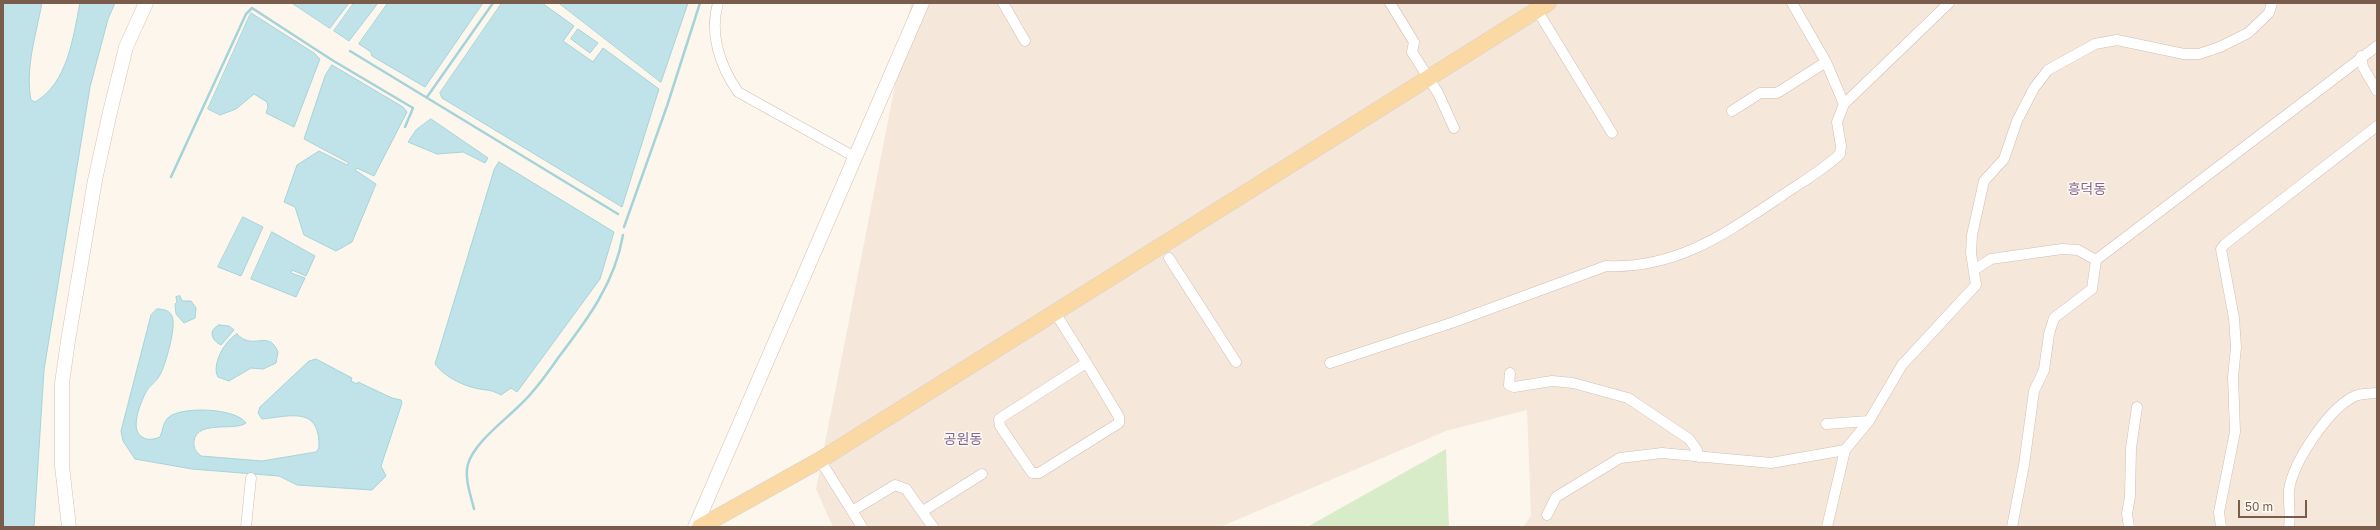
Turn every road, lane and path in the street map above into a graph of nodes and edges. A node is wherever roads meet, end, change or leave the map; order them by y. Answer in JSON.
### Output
{"nodes":[{"id":1,"x":146,"y":3,"type":"edge"},
{"id":2,"x":718,"y":3,"type":"edge"},
{"id":3,"x":922,"y":3,"type":"edge"},
{"id":4,"x":1003,"y":3,"type":"edge"},
{"id":5,"x":1390,"y":3,"type":"edge"},
{"id":6,"x":1792,"y":3,"type":"edge"},
{"id":7,"x":1949,"y":3,"type":"edge"},
{"id":8,"x":2272,"y":3,"type":"edge"},
{"id":9,"x":1542,"y":6,"type":"edge"},
{"id":10,"x":1025,"y":41,"type":"dead end"},
{"id":11,"x":2376,"y":48,"type":"edge"},
{"id":12,"x":2362,"y":56,"type":"junction"},
{"id":13,"x":1826,"y":62,"type":"junction"},
{"id":14,"x":1428,"y":78,"type":"junction"},
{"id":15,"x":2377,"y":91,"type":"edge"},
{"id":16,"x":1844,"y":104,"type":"junction"},
{"id":17,"x":1732,"y":111,"type":"dead end"},
{"id":18,"x":2377,"y":126,"type":"edge"},
{"id":19,"x":1454,"y":128,"type":"dead end"},
{"id":20,"x":1612,"y":133,"type":"dead end"},
{"id":21,"x":855,"y":157,"type":"junction"},
{"id":22,"x":1169,"y":258,"type":"dead end"},
{"id":23,"x":2096,"y":260,"type":"junction"},
{"id":24,"x":1974,"y":270,"type":"junction"},
{"id":25,"x":1055,"y":313,"type":"junction"},
{"id":26,"x":1236,"y":362,"type":"dead end"},
{"id":27,"x":1086,"y":363,"type":"junction"},
{"id":28,"x":1330,"y":363,"type":"dead end"},
{"id":29,"x":1510,"y":374,"type":"dead end"},
{"id":30,"x":2377,"y":393,"type":"edge"},
{"id":31,"x":2137,"y":407,"type":"dead end"},
{"id":32,"x":1869,"y":421,"type":"junction"},
{"id":33,"x":1826,"y":424,"type":"dead end"},
{"id":34,"x":1845,"y":450,"type":"junction"},
{"id":35,"x":1699,"y":457,"type":"junction"},
{"id":36,"x":820,"y":460,"type":"junction"},
{"id":37,"x":982,"y":474,"type":"dead end"},
{"id":38,"x":251,"y":478,"type":"dead end"},
{"id":39,"x":852,"y":511,"type":"junction"},
{"id":40,"x":923,"y":511,"type":"junction"},
{"id":41,"x":1547,"y":516,"type":"dead end"},
{"id":42,"x":69,"y":527,"type":"edge"},
{"id":43,"x":246,"y":527,"type":"edge"},
{"id":44,"x":696,"y":527,"type":"edge"},
{"id":45,"x":700,"y":527,"type":"edge"},
{"id":46,"x":862,"y":527,"type":"edge"},
{"id":47,"x":933,"y":527,"type":"edge"},
{"id":48,"x":1827,"y":527,"type":"edge"},
{"id":49,"x":2012,"y":527,"type":"edge"},
{"id":50,"x":2129,"y":527,"type":"edge"},
{"id":51,"x":2221,"y":527,"type":"edge"},
{"id":52,"x":2289,"y":527,"type":"edge"}],
"edges":[{"from":1,"to":42,"type":"main road"},
{"from":2,"to":21,"type":"street"},
{"from":3,"to":21,"type":"main road"},
{"from":4,"to":10,"type":"street"},
{"from":5,"to":14,"type":"street"},
{"from":6,"to":13,"type":"street"},
{"from":7,"to":16,"type":"street"},
{"from":8,"to":24,"type":"street"},
{"from":9,"to":14,"type":"main road"},
{"from":9,"to":20,"type":"street"},
{"from":11,"to":12,"type":"street"},
{"from":12,"to":15,"type":"street"},
{"from":12,"to":23,"type":"street"},
{"from":13,"to":16,"type":"street"},
{"from":13,"to":17,"type":"street"},
{"from":14,"to":19,"type":"street"},
{"from":14,"to":25,"type":"main road"},
{"from":16,"to":28,"type":"street"},
{"from":18,"to":51,"type":"street"},
{"from":21,"to":44,"type":"main road"},
{"from":22,"to":26,"type":"street"},
{"from":23,"to":24,"type":"street"},
{"from":23,"to":49,"type":"street"},
{"from":24,"to":32,"type":"street"},
{"from":25,"to":27,"type":"street"},
{"from":25,"to":36,"type":"main road"},
{"from":27,"to":27,"type":"street"},
{"from":29,"to":35,"type":"street"},
{"from":30,"to":52,"type":"street"},
{"from":31,"to":50,"type":"street"},
{"from":32,"to":33,"type":"street"},
{"from":32,"to":34,"type":"street"},
{"from":34,"to":35,"type":"street"},
{"from":34,"to":48,"type":"street"},
{"from":35,"to":41,"type":"street"},
{"from":36,"to":39,"type":"street"},
{"from":36,"to":45,"type":"main road"},
{"from":37,"to":40,"type":"street"},
{"from":38,"to":43,"type":"street"},
{"from":39,"to":40,"type":"street"},
{"from":39,"to":46,"type":"street"},
{"from":40,"to":47,"type":"street"}]}
